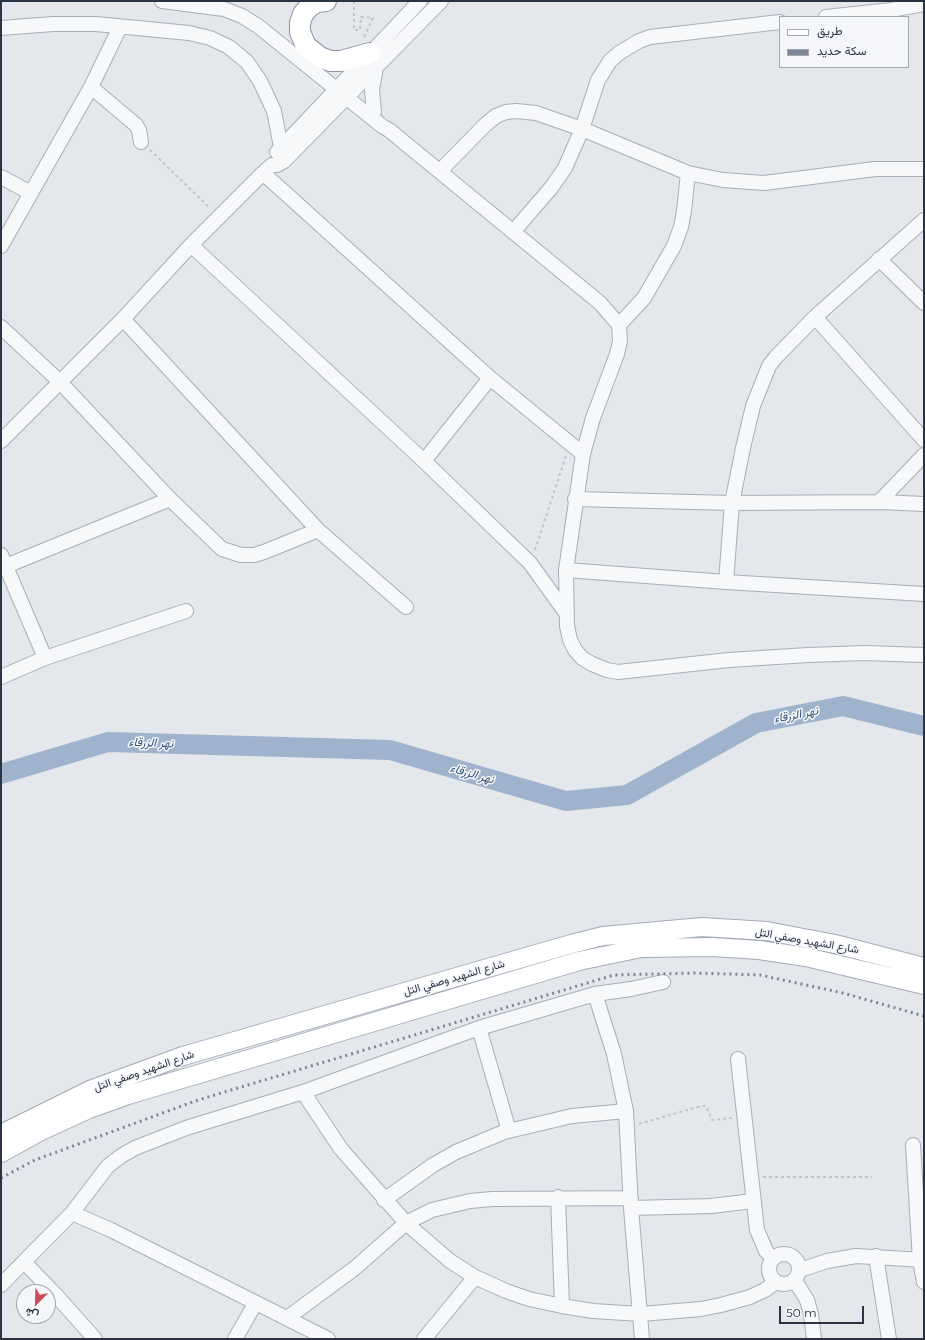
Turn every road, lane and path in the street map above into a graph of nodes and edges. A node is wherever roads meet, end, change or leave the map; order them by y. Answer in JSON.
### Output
{"nodes":[{"id":1,"x":162,"y":1,"type":"edge"},
{"id":2,"x":326,"y":1,"type":"edge"},
{"id":3,"x":354,"y":1,"type":"edge"},
{"id":4,"x":420,"y":1,"type":"edge"},
{"id":5,"x":441,"y":1,"type":"edge"},
{"id":6,"x":924,"y":4,"type":"edge"},
{"id":7,"x":893,"y":5,"type":"edge"},
{"id":8,"x":832,"y":16,"type":"edge"},
{"id":9,"x":779,"y":22,"type":"edge"},
{"id":10,"x":370,"y":25,"type":"dead end"},
{"id":11,"x":120,"y":27,"type":"junction"},
{"id":12,"x":1,"y":28,"type":"edge"},
{"id":13,"x":306,"y":46,"type":"junction"},
{"id":14,"x":373,"y":60,"type":"junction"},
{"id":15,"x":91,"y":86,"type":"junction"},
{"id":16,"x":344,"y":90,"type":"junction"},
{"id":17,"x":374,"y":112,"type":"junction"},
{"id":18,"x":582,"y":129,"type":"junction"},
{"id":19,"x":389,"y":130,"type":"junction"},
{"id":20,"x":141,"y":142,"type":"joint"},
{"id":21,"x":281,"y":148,"type":"junction"},
{"id":22,"x":268,"y":169,"type":"junction"},
{"id":23,"x":924,"y":169,"type":"edge"},
{"id":24,"x":440,"y":171,"type":"junction"},
{"id":25,"x":688,"y":173,"type":"junction"},
{"id":26,"x":1,"y":177,"type":"edge"},
{"id":27,"x":31,"y":193,"type":"junction"},
{"id":28,"x":220,"y":217,"type":"junction"},
{"id":29,"x":924,"y":220,"type":"edge"},
{"id":30,"x":514,"y":232,"type":"junction"},
{"id":31,"x":191,"y":245,"type":"junction"},
{"id":32,"x":1,"y":246,"type":"edge"},
{"id":33,"x":880,"y":259,"type":"junction"},
{"id":34,"x":924,"y":303,"type":"edge"},
{"id":35,"x":815,"y":317,"type":"junction"},
{"id":36,"x":123,"y":319,"type":"junction"},
{"id":37,"x":619,"y":325,"type":"junction"},
{"id":38,"x":3,"y":334,"type":"edge"},
{"id":39,"x":490,"y":378,"type":"junction"},
{"id":40,"x":59,"y":381,"type":"junction"},
{"id":41,"x":924,"y":440,"type":"edge"},
{"id":42,"x":1,"y":441,"type":"edge"},
{"id":43,"x":570,"y":445,"type":"junction"},
{"id":44,"x":583,"y":454,"type":"junction"},
{"id":45,"x":924,"y":455,"type":"edge"},
{"id":46,"x":424,"y":462,"type":"junction"},
{"id":47,"x":170,"y":499,"type":"junction"},
{"id":48,"x":575,"y":499,"type":"junction"},
{"id":49,"x":879,"y":502,"type":"junction"},
{"id":50,"x":732,"y":503,"type":"junction"},
{"id":51,"x":924,"y":504,"type":"edge"},
{"id":52,"x":318,"y":530,"type":"junction"},
{"id":53,"x":4,"y":561,"type":"edge"},
{"id":54,"x":530,"y":563,"type":"junction"},
{"id":55,"x":566,"y":570,"type":"junction"},
{"id":56,"x":726,"y":582,"type":"junction"},
{"id":57,"x":924,"y":594,"type":"edge"},
{"id":58,"x":406,"y":607,"type":"dead end"},
{"id":59,"x":186,"y":611,"type":"dead end"},
{"id":60,"x":566,"y":613,"type":"junction"},
{"id":61,"x":924,"y":655,"type":"edge"},
{"id":62,"x":45,"y":658,"type":"junction"},
{"id":63,"x":1,"y":677,"type":"edge"},
{"id":64,"x":924,"y":967,"type":"edge"},
{"id":65,"x":663,"y":982,"type":"dead end"},
{"id":66,"x":924,"y":984,"type":"edge"},
{"id":67,"x":595,"y":994,"type":"junction"},
{"id":68,"x":479,"y":1028,"type":"junction"},
{"id":69,"x":738,"y":1059,"type":"dead end"},
{"id":70,"x":303,"y":1092,"type":"junction"},
{"id":71,"x":626,"y":1110,"type":"junction"},
{"id":72,"x":743,"y":1116,"type":"junction"},
{"id":73,"x":628,"y":1126,"type":"junction"},
{"id":74,"x":509,"y":1131,"type":"junction"},
{"id":75,"x":1,"y":1134,"type":"edge"},
{"id":76,"x":913,"y":1145,"type":"dead end"},
{"id":77,"x":1,"y":1153,"type":"edge"},
{"id":78,"x":872,"y":1177,"type":"dead end"},
{"id":79,"x":752,"y":1178,"type":"junction"},
{"id":80,"x":558,"y":1198,"type":"junction"},
{"id":81,"x":384,"y":1200,"type":"junction"},
{"id":82,"x":754,"y":1201,"type":"junction"},
{"id":83,"x":631,"y":1203,"type":"junction"},
{"id":84,"x":72,"y":1213,"type":"junction"},
{"id":85,"x":921,"y":1219,"type":"edge"},
{"id":86,"x":406,"y":1223,"type":"junction"},
{"id":87,"x":876,"y":1256,"type":"junction"},
{"id":88,"x":774,"y":1259,"type":"junction"},
{"id":89,"x":922,"y":1260,"type":"edge"},
{"id":90,"x":24,"y":1262,"type":"junction"},
{"id":91,"x":797,"y":1276,"type":"junction"},
{"id":92,"x":475,"y":1277,"type":"junction"},
{"id":93,"x":776,"y":1282,"type":"junction"},
{"id":94,"x":924,"y":1282,"type":"edge"},
{"id":95,"x":1,"y":1285,"type":"edge"},
{"id":96,"x":255,"y":1304,"type":"junction"},
{"id":97,"x":562,"y":1306,"type":"junction"},
{"id":98,"x":641,"y":1314,"type":"junction"},
{"id":99,"x":287,"y":1318,"type":"junction"},
{"id":100,"x":95,"y":1339,"type":"edge"},
{"id":101,"x":235,"y":1339,"type":"edge"},
{"id":102,"x":328,"y":1339,"type":"edge"},
{"id":103,"x":424,"y":1339,"type":"edge"},
{"id":104,"x":642,"y":1339,"type":"edge"},
{"id":105,"x":814,"y":1339,"type":"edge"},
{"id":106,"x":890,"y":1339,"type":"edge"}],
"edges":[{"from":1,"to":16,"type":"street"},
{"from":2,"to":13,"type":"highway"},
{"from":3,"to":10,"type":"path"},
{"from":4,"to":14,"type":"street"},
{"from":5,"to":14,"type":"street"},
{"from":6,"to":7,"type":"street"},
{"from":7,"to":8,"type":"street"},
{"from":9,"to":18,"type":"street"},
{"from":11,"to":12,"type":"street"},
{"from":11,"to":15,"type":"street"},
{"from":11,"to":21,"type":"street"},
{"from":13,"to":14,"type":"highway"},
{"from":13,"to":16,"type":"street"},
{"from":14,"to":16,"type":"street"},
{"from":14,"to":17,"type":"street"},
{"from":15,"to":20,"type":"street"},
{"from":15,"to":27,"type":"street"},
{"from":16,"to":17,"type":"street"},
{"from":16,"to":19,"type":"street"},
{"from":16,"to":21,"type":"street"},
{"from":16,"to":22,"type":"street"},
{"from":17,"to":19,"type":"street"},
{"from":18,"to":24,"type":"street"},
{"from":18,"to":25,"type":"street"},
{"from":18,"to":30,"type":"street"},
{"from":19,"to":24,"type":"street"},
{"from":20,"to":28,"type":"path"},
{"from":21,"to":22,"type":"street"},
{"from":22,"to":28,"type":"street"},
{"from":22,"to":39,"type":"street"},
{"from":23,"to":25,"type":"street"},
{"from":24,"to":30,"type":"street"},
{"from":25,"to":37,"type":"street"},
{"from":26,"to":27,"type":"street"},
{"from":27,"to":32,"type":"street"},
{"from":28,"to":31,"type":"street"},
{"from":29,"to":33,"type":"street"},
{"from":30,"to":37,"type":"street"},
{"from":31,"to":36,"type":"street"},
{"from":31,"to":46,"type":"street"},
{"from":33,"to":34,"type":"street"},
{"from":33,"to":35,"type":"street"},
{"from":35,"to":41,"type":"street"},
{"from":35,"to":50,"type":"street"},
{"from":36,"to":40,"type":"street"},
{"from":36,"to":52,"type":"street"},
{"from":37,"to":44,"type":"street"},
{"from":38,"to":40,"type":"street"},
{"from":39,"to":43,"type":"street"},
{"from":39,"to":46,"type":"street"},
{"from":40,"to":42,"type":"street"},
{"from":40,"to":47,"type":"street"},
{"from":43,"to":44,"type":"street"},
{"from":43,"to":54,"type":"path"},
{"from":44,"to":48,"type":"street"},
{"from":45,"to":49,"type":"street"},
{"from":46,"to":54,"type":"street"},
{"from":47,"to":52,"type":"street"},
{"from":47,"to":53,"type":"street"},
{"from":48,"to":50,"type":"street"},
{"from":48,"to":55,"type":"street"},
{"from":49,"to":50,"type":"street"},
{"from":49,"to":51,"type":"street"},
{"from":50,"to":56,"type":"street"},
{"from":52,"to":58,"type":"street"},
{"from":53,"to":62,"type":"street"},
{"from":54,"to":60,"type":"street"},
{"from":55,"to":56,"type":"street"},
{"from":55,"to":60,"type":"street"},
{"from":56,"to":57,"type":"street"},
{"from":59,"to":62,"type":"street"},
{"from":60,"to":61,"type":"street"},
{"from":62,"to":63,"type":"street"},
{"from":64,"to":75,"type":"main road","name":"شارع الشهيد وصفي التل"},
{"from":65,"to":67,"type":"street"},
{"from":66,"to":77,"type":"main road","name":"شارع الشهيد وصفي التل"},
{"from":67,"to":68,"type":"street"},
{"from":67,"to":71,"type":"street"},
{"from":68,"to":70,"type":"street"},
{"from":68,"to":74,"type":"street"},
{"from":69,"to":72,"type":"street"},
{"from":70,"to":81,"type":"street"},
{"from":70,"to":84,"type":"street"},
{"from":71,"to":73,"type":"street"},
{"from":71,"to":74,"type":"street"},
{"from":72,"to":73,"type":"path"},
{"from":72,"to":79,"type":"street"},
{"from":73,"to":83,"type":"street"},
{"from":74,"to":81,"type":"street"},
{"from":76,"to":85,"type":"street"},
{"from":78,"to":79,"type":"path"},
{"from":79,"to":82,"type":"street"},
{"from":80,"to":83,"type":"street"},
{"from":80,"to":86,"type":"street"},
{"from":80,"to":97,"type":"street"},
{"from":81,"to":86,"type":"street"},
{"from":82,"to":83,"type":"street"},
{"from":82,"to":88,"type":"street"},
{"from":83,"to":98,"type":"street"},
{"from":84,"to":90,"type":"street"},
{"from":84,"to":96,"type":"street"},
{"from":85,"to":89,"type":"street"},
{"from":86,"to":92,"type":"street"},
{"from":86,"to":99,"type":"street"},
{"from":87,"to":89,"type":"street"},
{"from":87,"to":91,"type":"street"},
{"from":87,"to":106,"type":"street"},
{"from":88,"to":91,"type":"street"},
{"from":88,"to":93,"type":"street"},
{"from":89,"to":94,"type":"street"},
{"from":90,"to":95,"type":"street"},
{"from":90,"to":100,"type":"street"},
{"from":91,"to":93,"type":"street"},
{"from":91,"to":105,"type":"street"},
{"from":92,"to":97,"type":"street"},
{"from":92,"to":103,"type":"street"},
{"from":93,"to":98,"type":"street"},
{"from":96,"to":99,"type":"street"},
{"from":96,"to":101,"type":"street"},
{"from":97,"to":98,"type":"street"},
{"from":98,"to":104,"type":"street"},
{"from":99,"to":102,"type":"street"}]}
